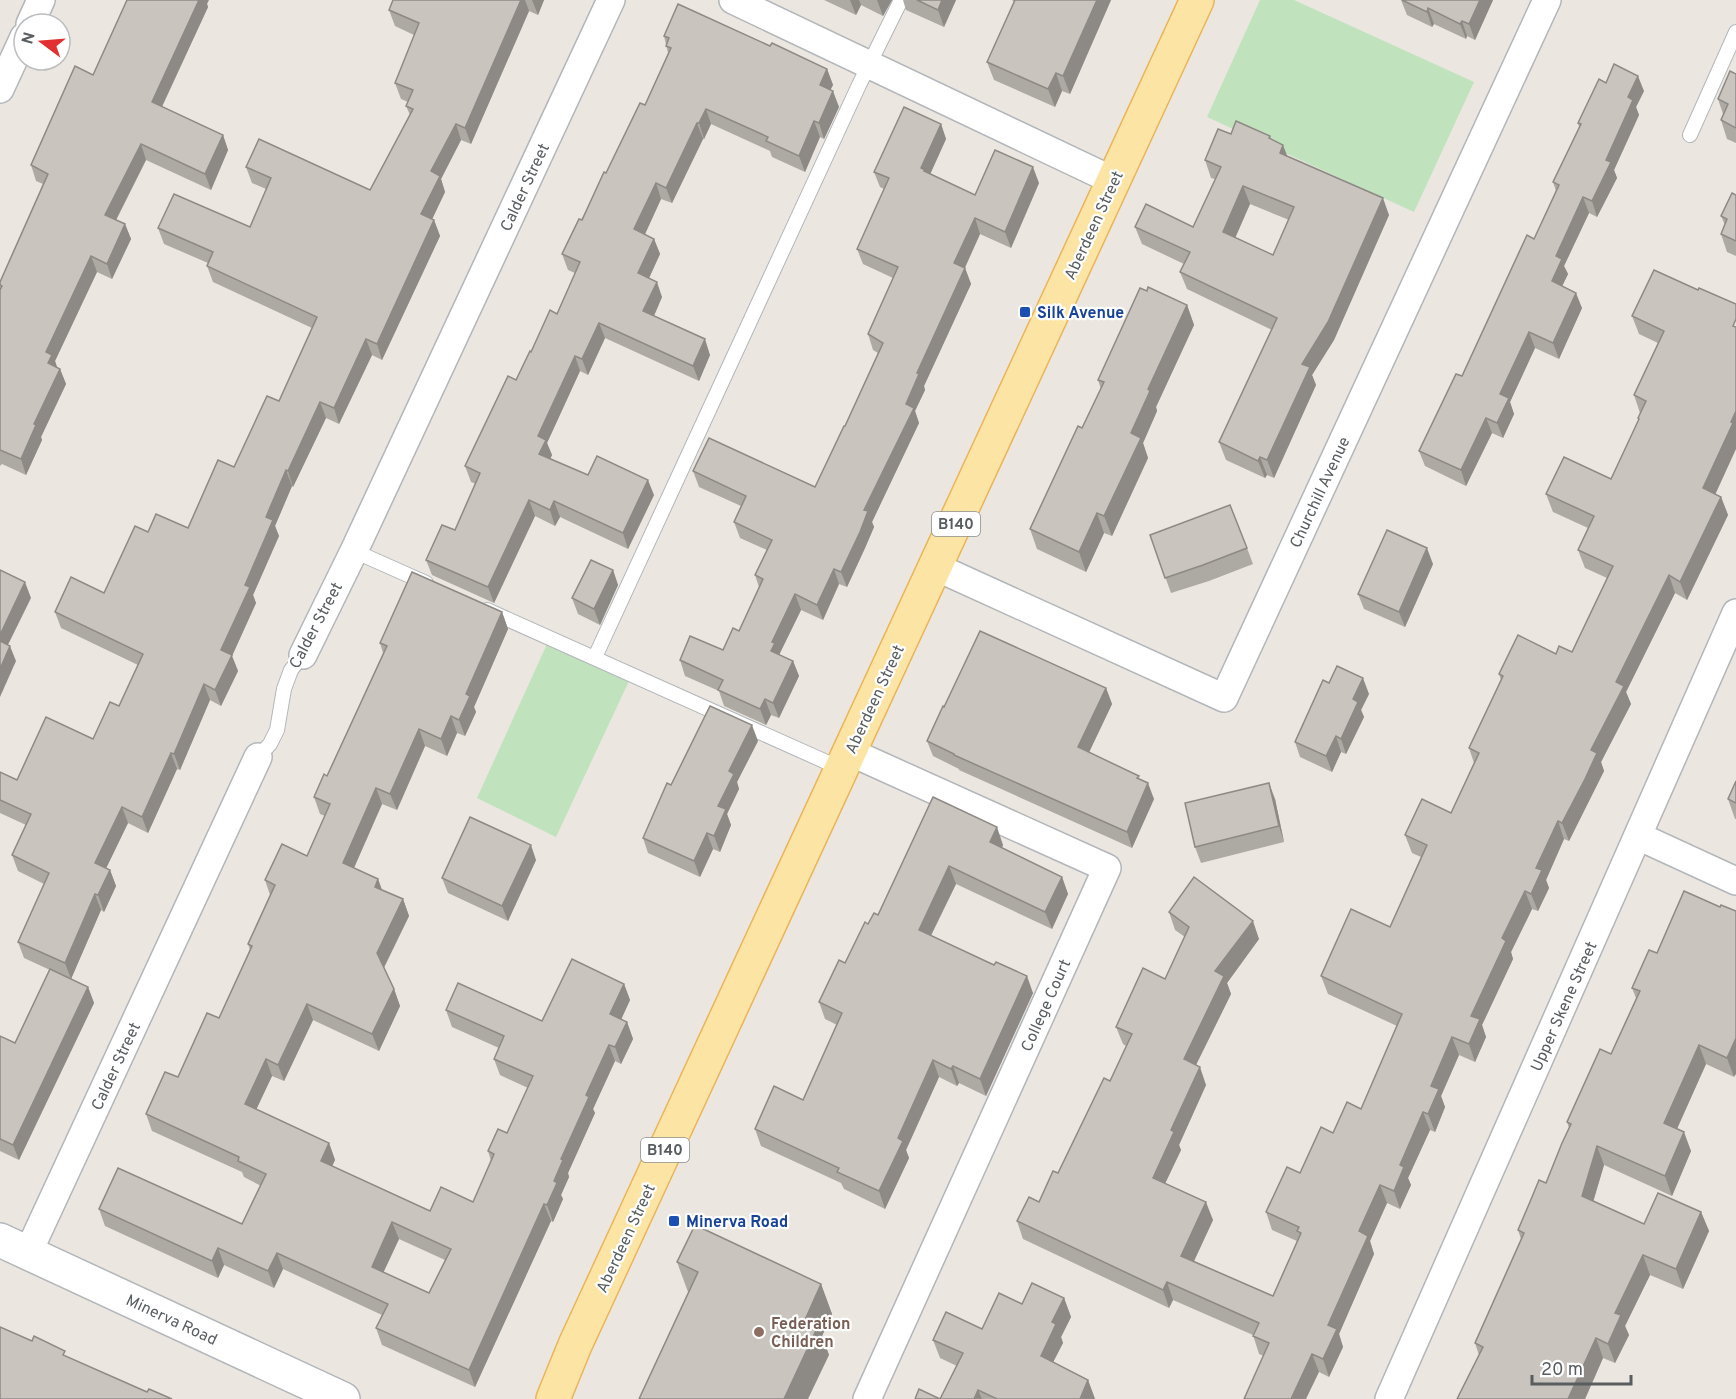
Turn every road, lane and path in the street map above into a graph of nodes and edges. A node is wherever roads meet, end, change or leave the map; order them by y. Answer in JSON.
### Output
{"nodes":[{"id":1,"x":611,"y":0,"type":"edge"},
{"id":2,"x":733,"y":0,"type":"edge"},
{"id":3,"x":901,"y":0,"type":"edge"},
{"id":4,"x":1197,"y":0,"type":"edge"},
{"id":5,"x":1547,"y":0,"type":"edge"},
{"id":6,"x":1736,"y":32,"type":"edge"},
{"id":7,"x":12,"y":63,"type":"edge"},
{"id":8,"x":871,"y":64,"type":"junction"},
{"id":9,"x":0,"y":89,"type":"edge"},
{"id":10,"x":1690,"y":135,"type":"dead end"},
{"id":11,"x":1114,"y":180,"type":"junction"},
{"id":12,"x":354,"y":551,"type":"junction"},
{"id":13,"x":936,"y":567,"type":"junction"},
{"id":14,"x":438,"y":588,"type":"edge"},
{"id":15,"x":480,"y":606,"type":"edge"},
{"id":16,"x":1736,"y":613,"type":"edge"},
{"id":17,"x":303,"y":655,"type":"joint"},
{"id":18,"x":595,"y":657,"type":"junction"},
{"id":19,"x":258,"y":757,"type":"joint"},
{"id":20,"x":846,"y":761,"type":"junction"},
{"id":21,"x":1638,"y":836,"type":"junction"},
{"id":22,"x":1736,"y":880,"type":"edge"},
{"id":23,"x":14,"y":1246,"type":"edge"},
{"id":24,"x":343,"y":1399,"type":"edge"},
{"id":25,"x":553,"y":1399,"type":"edge"},
{"id":26,"x":867,"y":1399,"type":"edge"},
{"id":27,"x":1389,"y":1399,"type":"edge"}],
"edges":[{"from":1,"to":12,"type":"street","name":"Calder Street"},
{"from":2,"to":8,"type":"street"},
{"from":3,"to":8,"type":"lane"},
{"from":4,"to":11,"type":"main road","name":"Aberdeen Street","number":"B140"},
{"from":5,"to":13,"type":"street","name":"Churchill Avenue"},
{"from":6,"to":10,"type":"lane"},
{"from":7,"to":9,"type":"street"},
{"from":8,"to":11,"type":"street"},
{"from":8,"to":18,"type":"lane"},
{"from":11,"to":13,"type":"main road","name":"Aberdeen Street","number":"B140"},
{"from":12,"to":14,"type":"lane"},
{"from":12,"to":17,"type":"street","name":"Calder Street"},
{"from":13,"to":20,"type":"main road","name":"Aberdeen Street","number":"B140"},
{"from":15,"to":18,"type":"lane"},
{"from":16,"to":21,"type":"street","name":"Upper Skene Street"},
{"from":17,"to":19,"type":"lane","name":"Calder Street"},
{"from":18,"to":20,"type":"lane"},
{"from":19,"to":23,"type":"street","name":"Calder Street"},
{"from":20,"to":25,"type":"main road","name":"Aberdeen Street","number":"B140"},
{"from":20,"to":26,"type":"street","name":"College Court"},
{"from":21,"to":22,"type":"street"},
{"from":21,"to":27,"type":"street","name":"Upper Skene Street"},
{"from":23,"to":24,"type":"street","name":"Minerva Road"}]}
